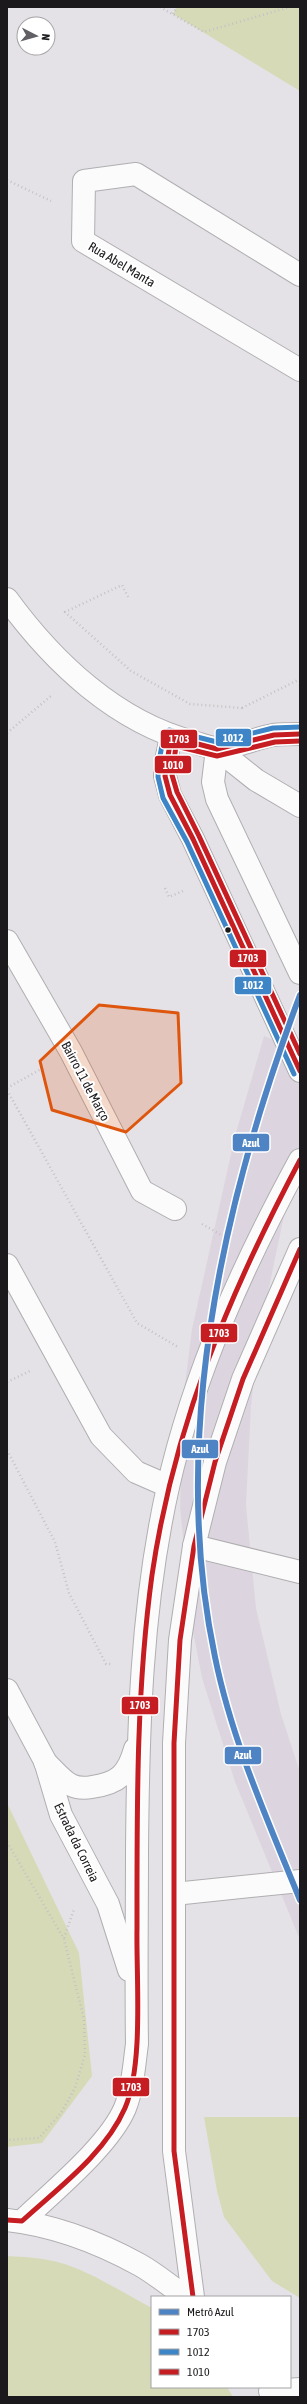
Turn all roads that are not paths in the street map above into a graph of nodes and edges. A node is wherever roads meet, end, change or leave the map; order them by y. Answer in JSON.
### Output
{"nodes":[{"id":1,"x":300,"y":275,"type":"edge"},
{"id":2,"x":300,"y":370,"type":"edge"},
{"id":3,"x":7,"y":599,"type":"edge"},
{"id":4,"x":300,"y":734,"type":"edge"},
{"id":5,"x":171,"y":737,"type":"junction"},
{"id":6,"x":217,"y":748,"type":"junction"},
{"id":7,"x":300,"y":806,"type":"edge"},
{"id":8,"x":7,"y":941,"type":"edge"},
{"id":9,"x":300,"y":974,"type":"edge"},
{"id":10,"x":300,"y":1071,"type":"edge"},
{"id":11,"x":300,"y":1160,"type":"edge"},
{"id":12,"x":175,"y":1209,"type":"road end"},
{"id":13,"x":300,"y":1249,"type":"edge"},
{"id":14,"x":7,"y":1265,"type":"edge"},
{"id":15,"x":168,"y":1486,"type":"junction"},
{"id":16,"x":194,"y":1546,"type":"junction"},
{"id":17,"x":300,"y":1572,"type":"edge"},
{"id":18,"x":7,"y":1690,"type":"edge"},
{"id":19,"x":138,"y":1740,"type":"junction"},
{"id":20,"x":44,"y":1761,"type":"junction"},
{"id":21,"x":300,"y":1881,"type":"edge"},
{"id":22,"x":174,"y":1894,"type":"junction"},
{"id":23,"x":136,"y":1999,"type":"junction"},
{"id":24,"x":14,"y":2220,"type":"edge"},
{"id":25,"x":185,"y":2296,"type":"edge"},
{"id":26,"x":192,"y":2296,"type":"edge"},
{"id":27,"x":300,"y":2389,"type":"edge"},
{"id":28,"x":270,"y":2392,"type":"edge"}],
"edges":[{"from":1,"to":2,"type":"main road","name":"Rua Abel Manta"},
{"from":3,"to":5,"type":"main road"},
{"from":4,"to":6,"type":"main road"},
{"from":5,"to":6,"type":"main road"},
{"from":5,"to":10,"type":"main road"},
{"from":6,"to":7,"type":"main road"},
{"from":6,"to":9,"type":"main road"},
{"from":8,"to":12,"type":"main road","name":"Bairro 11 de Março"},
{"from":11,"to":15,"type":"main road"},
{"from":13,"to":16,"type":"main road"},
{"from":14,"to":15,"type":"main road"},
{"from":15,"to":19,"type":"main road"},
{"from":16,"to":17,"type":"main road"},
{"from":16,"to":22,"type":"main road"},
{"from":18,"to":20,"type":"main road","name":"Estrada da Correia"},
{"from":19,"to":20,"type":"main road"},
{"from":19,"to":23,"type":"main road"},
{"from":20,"to":23,"type":"main road","name":"Estrada da Correia"},
{"from":21,"to":22,"type":"main road"},
{"from":22,"to":26,"type":"main road"},
{"from":23,"to":24,"type":"main road"},
{"from":24,"to":25,"type":"main road"},
{"from":27,"to":28,"type":"main road"}]}
